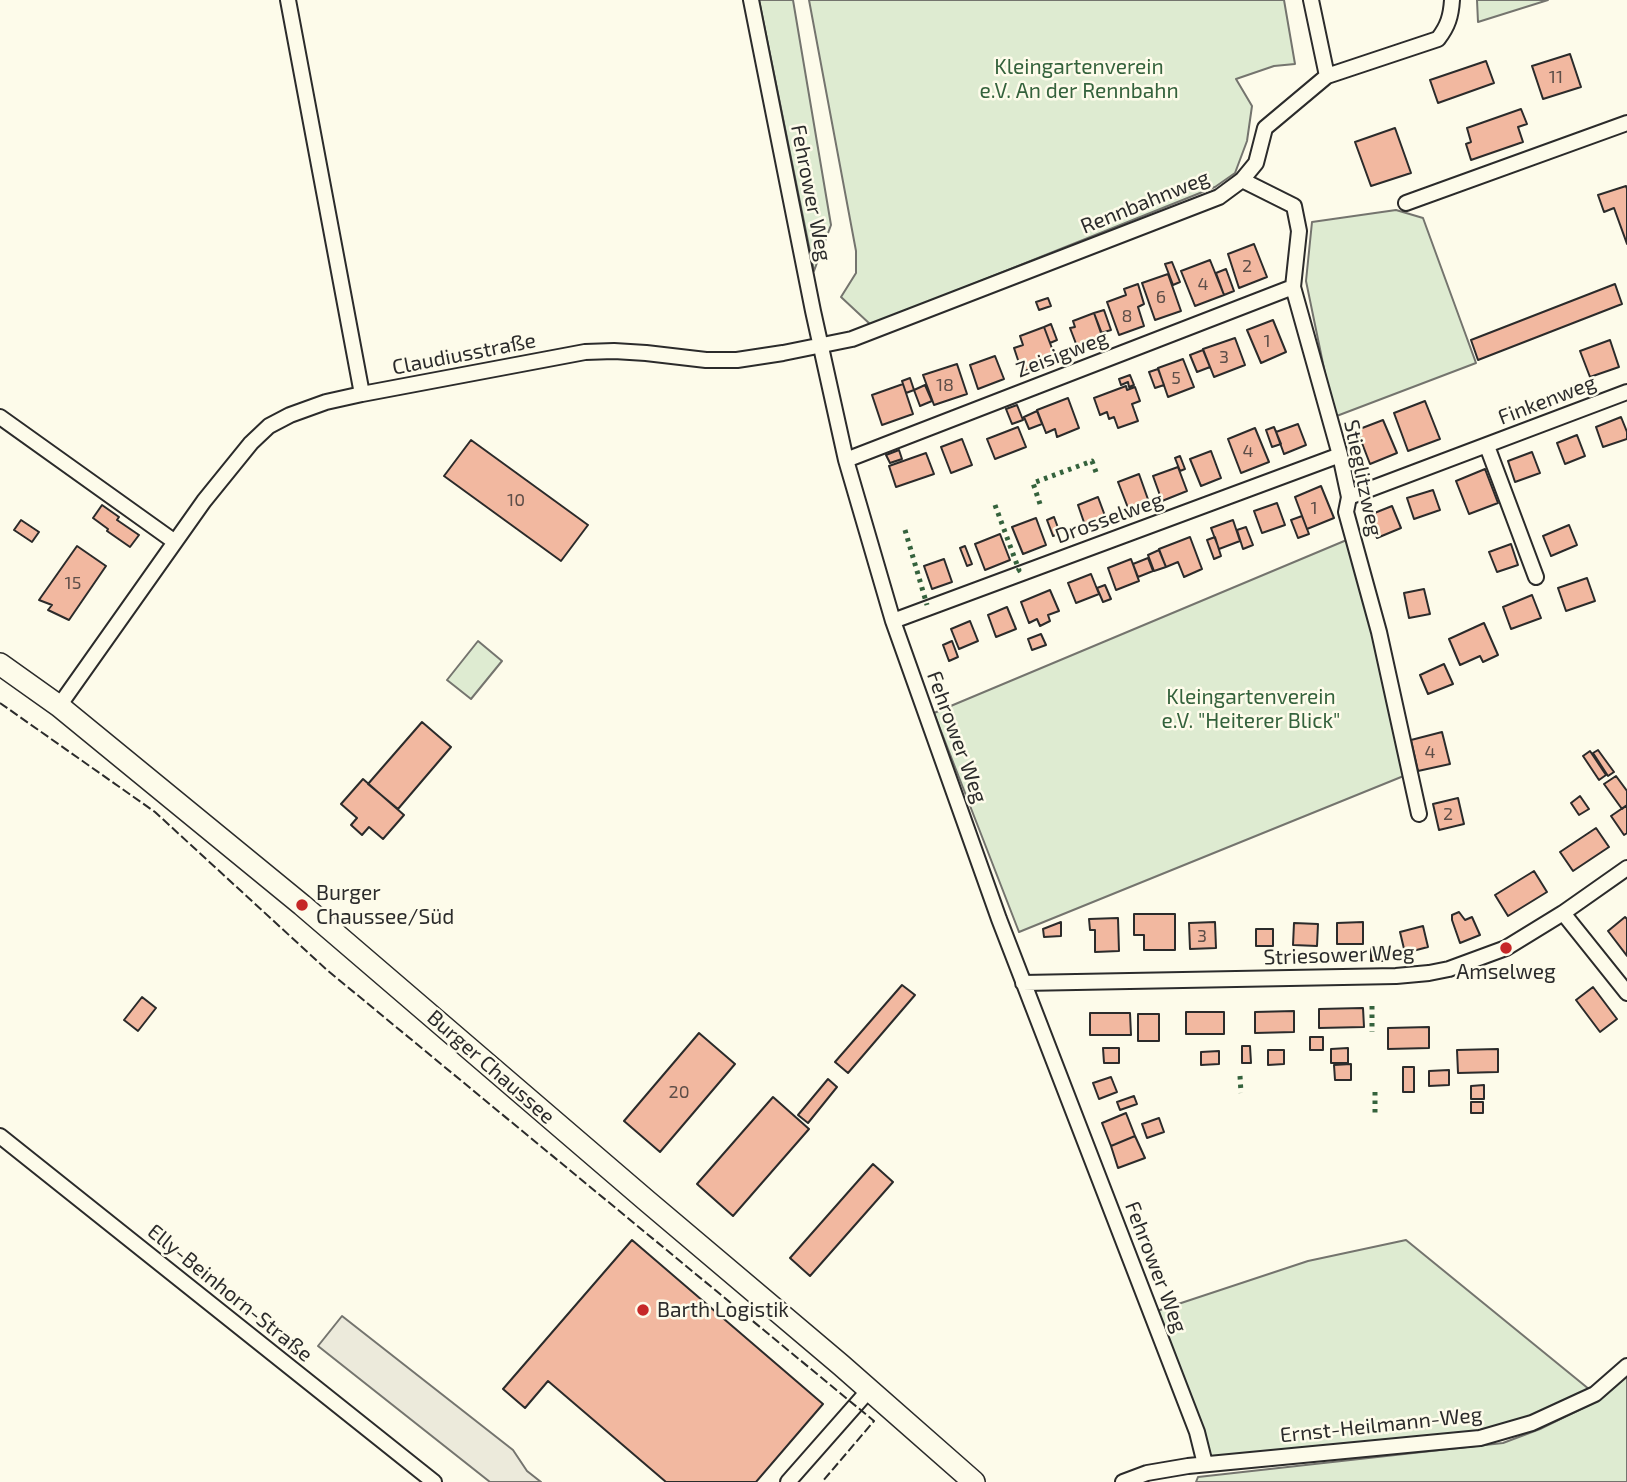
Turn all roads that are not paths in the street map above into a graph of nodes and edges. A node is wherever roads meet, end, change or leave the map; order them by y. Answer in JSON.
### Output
{"nodes":[{"id":1,"x":288,"y":0,"type":"edge"},
{"id":2,"x":751,"y":0,"type":"edge"},
{"id":3,"x":1311,"y":0,"type":"edge"},
{"id":4,"x":1452,"y":0,"type":"edge"},
{"id":5,"x":1327,"y":76,"type":"junction"},
{"id":6,"x":1627,"y":123,"type":"edge"},
{"id":7,"x":1242,"y":180,"type":"junction"},
{"id":8,"x":1406,"y":203,"type":"dead end"},
{"id":9,"x":1293,"y":287,"type":"junction"},
{"id":10,"x":821,"y":345,"type":"junction"},
{"id":11,"x":362,"y":394,"type":"junction"},
{"id":12,"x":1626,"y":396,"type":"edge"},
{"id":13,"x":0,"y":417,"type":"edge"},
{"id":14,"x":1486,"y":446,"type":"junction"},
{"id":15,"x":1340,"y":455,"type":"junction"},
{"id":16,"x":846,"y":460,"type":"junction"},
{"id":17,"x":1349,"y":497,"type":"junction"},
{"id":18,"x":175,"y":542,"type":"junction"},
{"id":19,"x":1536,"y":577,"type":"dead end"},
{"id":20,"x":893,"y":621,"type":"junction"},
{"id":21,"x":0,"y":664,"type":"edge"},
{"id":22,"x":59,"y":706,"type":"junction"},
{"id":23,"x":1419,"y":814,"type":"dead end"},
{"id":24,"x":1627,"y":868,"type":"edge"},
{"id":25,"x":1563,"y":913,"type":"junction"},
{"id":26,"x":1023,"y":983,"type":"junction"},
{"id":27,"x":1627,"y":993,"type":"edge"},
{"id":28,"x":0,"y":1136,"type":"edge"},
{"id":29,"x":1627,"y":1366,"type":"edge"},
{"id":30,"x":869,"y":1390,"type":"junction"},
{"id":31,"x":1205,"y":1464,"type":"junction"},
{"id":32,"x":435,"y":1482,"type":"edge"},
{"id":33,"x":788,"y":1482,"type":"edge"},
{"id":34,"x":974,"y":1482,"type":"edge"},
{"id":35,"x":1124,"y":1482,"type":"edge"}],
"edges":[{"from":1,"to":11,"type":"street"},
{"from":2,"to":10,"type":"street","name":"Fehrower Weg"},
{"from":3,"to":5,"type":"street"},
{"from":4,"to":5,"type":"street","name":"Rennbahnweg"},
{"from":5,"to":7,"type":"street","name":"Rennbahnweg"},
{"from":6,"to":8,"type":"street"},
{"from":7,"to":9,"type":"street","name":"Stieglitzweg"},
{"from":7,"to":10,"type":"street","name":"Rennbahnweg"},
{"from":9,"to":15,"type":"street","name":"Stieglitzweg"},
{"from":9,"to":16,"type":"street","name":"Zeisigweg"},
{"from":10,"to":11,"type":"street","name":"Claudiusstraße"},
{"from":10,"to":16,"type":"street","name":"Fehrower Weg"},
{"from":11,"to":18,"type":"street","name":"Claudiusstraße"},
{"from":12,"to":14,"type":"street","name":"Finkenweg"},
{"from":13,"to":18,"type":"street"},
{"from":14,"to":17,"type":"street","name":"Finkenweg"},
{"from":14,"to":19,"type":"street","name":"Finkenweg"},
{"from":15,"to":17,"type":"street","name":"Stieglitzweg"},
{"from":15,"to":20,"type":"street","name":"Drosselweg"},
{"from":16,"to":20,"type":"street","name":"Fehrower Weg"},
{"from":17,"to":23,"type":"street","name":"Stieglitzweg"},
{"from":18,"to":22,"type":"street","name":"Claudiusstraße"},
{"from":20,"to":26,"type":"street","name":"Fehrower Weg"},
{"from":21,"to":22,"type":"main road","name":"Burger Chaussee"},
{"from":22,"to":30,"type":"main road","name":"Burger Chaussee"},
{"from":24,"to":25,"type":"street","name":"Striesower Weg"},
{"from":25,"to":26,"type":"street","name":"Striesower Weg"},
{"from":25,"to":27,"type":"street"},
{"from":26,"to":31,"type":"street","name":"Fehrower Weg"},
{"from":28,"to":32,"type":"street","name":"Elly-Beinhorn-Straße"},
{"from":29,"to":31,"type":"street","name":"Ernst-Heilmann-Weg"},
{"from":30,"to":33,"type":"street"},
{"from":30,"to":34,"type":"main road","name":"Burger Chaussee"},
{"from":31,"to":35,"type":"street","name":"Ernst-Heilmann-Weg"}]}
